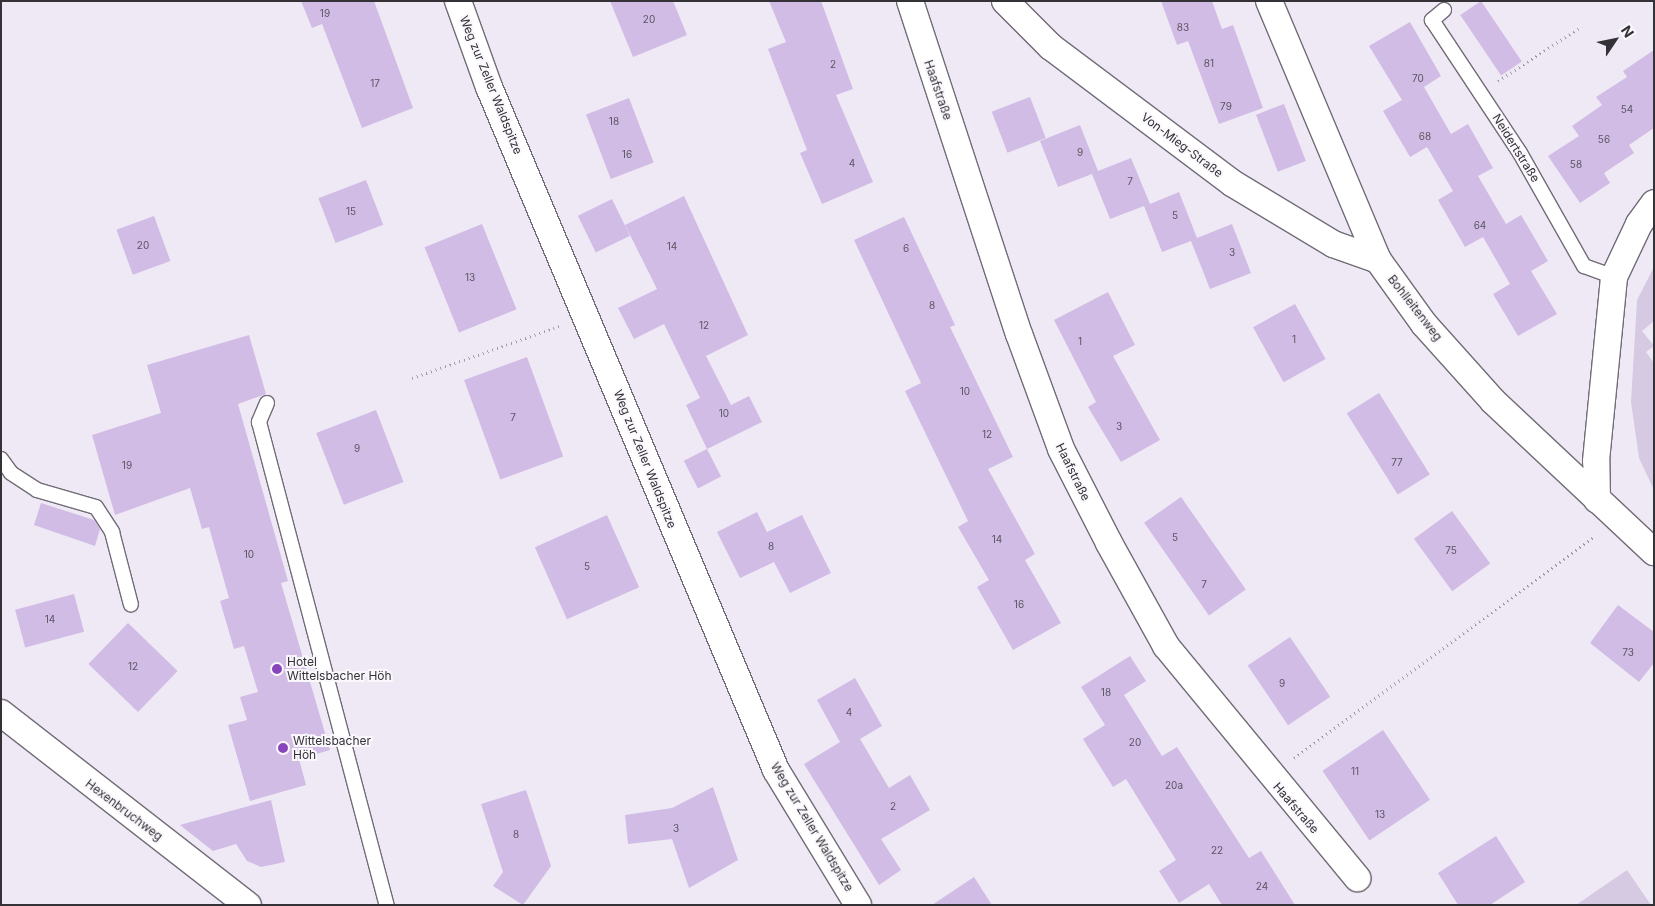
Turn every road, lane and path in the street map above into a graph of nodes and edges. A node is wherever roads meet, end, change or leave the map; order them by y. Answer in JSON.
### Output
{"nodes":[{"id":1,"x":458,"y":1,"type":"edge"},
{"id":2,"x":910,"y":1,"type":"edge"},
{"id":3,"x":1005,"y":1,"type":"edge"},
{"id":4,"x":1268,"y":1,"type":"edge"},
{"id":5,"x":1444,"y":10,"type":"dead end"},
{"id":6,"x":1582,"y":26,"type":"dead end"},
{"id":7,"x":1480,"y":92,"type":"junction"},
{"id":8,"x":1649,"y":221,"type":"edge"},
{"id":9,"x":1378,"y":260,"type":"junction"},
{"id":10,"x":1614,"y":277,"type":"junction"},
{"id":11,"x":561,"y":326,"type":"dead end"},
{"id":12,"x":412,"y":378,"type":"dead end"},
{"id":13,"x":267,"y":403,"type":"dead end"},
{"id":14,"x":1,"y":459,"type":"edge"},
{"id":15,"x":1597,"y":500,"type":"junction"},
{"id":16,"x":1617,"y":519,"type":"junction"},
{"id":17,"x":1654,"y":552,"type":"edge"},
{"id":18,"x":131,"y":606,"type":"dead end"},
{"id":19,"x":1,"y":712,"type":"edge"},
{"id":20,"x":1310,"y":747,"type":"dead end"},
{"id":21,"x":1357,"y":878,"type":"dead end"},
{"id":22,"x":248,"y":905,"type":"edge"},
{"id":23,"x":387,"y":905,"type":"edge"},
{"id":24,"x":858,"y":905,"type":"edge"}],
"edges":[{"from":1,"to":24,"type":"street","name":"Weg zur Zeller Waldspitze"},
{"from":2,"to":21,"type":"street","name":"Haafstraße"},
{"from":3,"to":9,"type":"street","name":"Von-Mieg-Straße"},
{"from":4,"to":9,"type":"street","name":"Bohlleitenweg"},
{"from":5,"to":7,"type":"lane","name":"Neidertstraße"},
{"from":6,"to":7,"type":"path"},
{"from":7,"to":10,"type":"lane","name":"Neidertstraße"},
{"from":8,"to":10,"type":"street"},
{"from":9,"to":15,"type":"street","name":"Bohlleitenweg"},
{"from":10,"to":15,"type":"street"},
{"from":11,"to":12,"type":"path"},
{"from":13,"to":23,"type":"lane"},
{"from":14,"to":18,"type":"lane"},
{"from":15,"to":16,"type":"street","name":"Bohlleitenweg"},
{"from":16,"to":17,"type":"street","name":"Bohlleitenweg"},
{"from":16,"to":20,"type":"path"},
{"from":19,"to":22,"type":"street","name":"Hexenbruchweg"}]}
